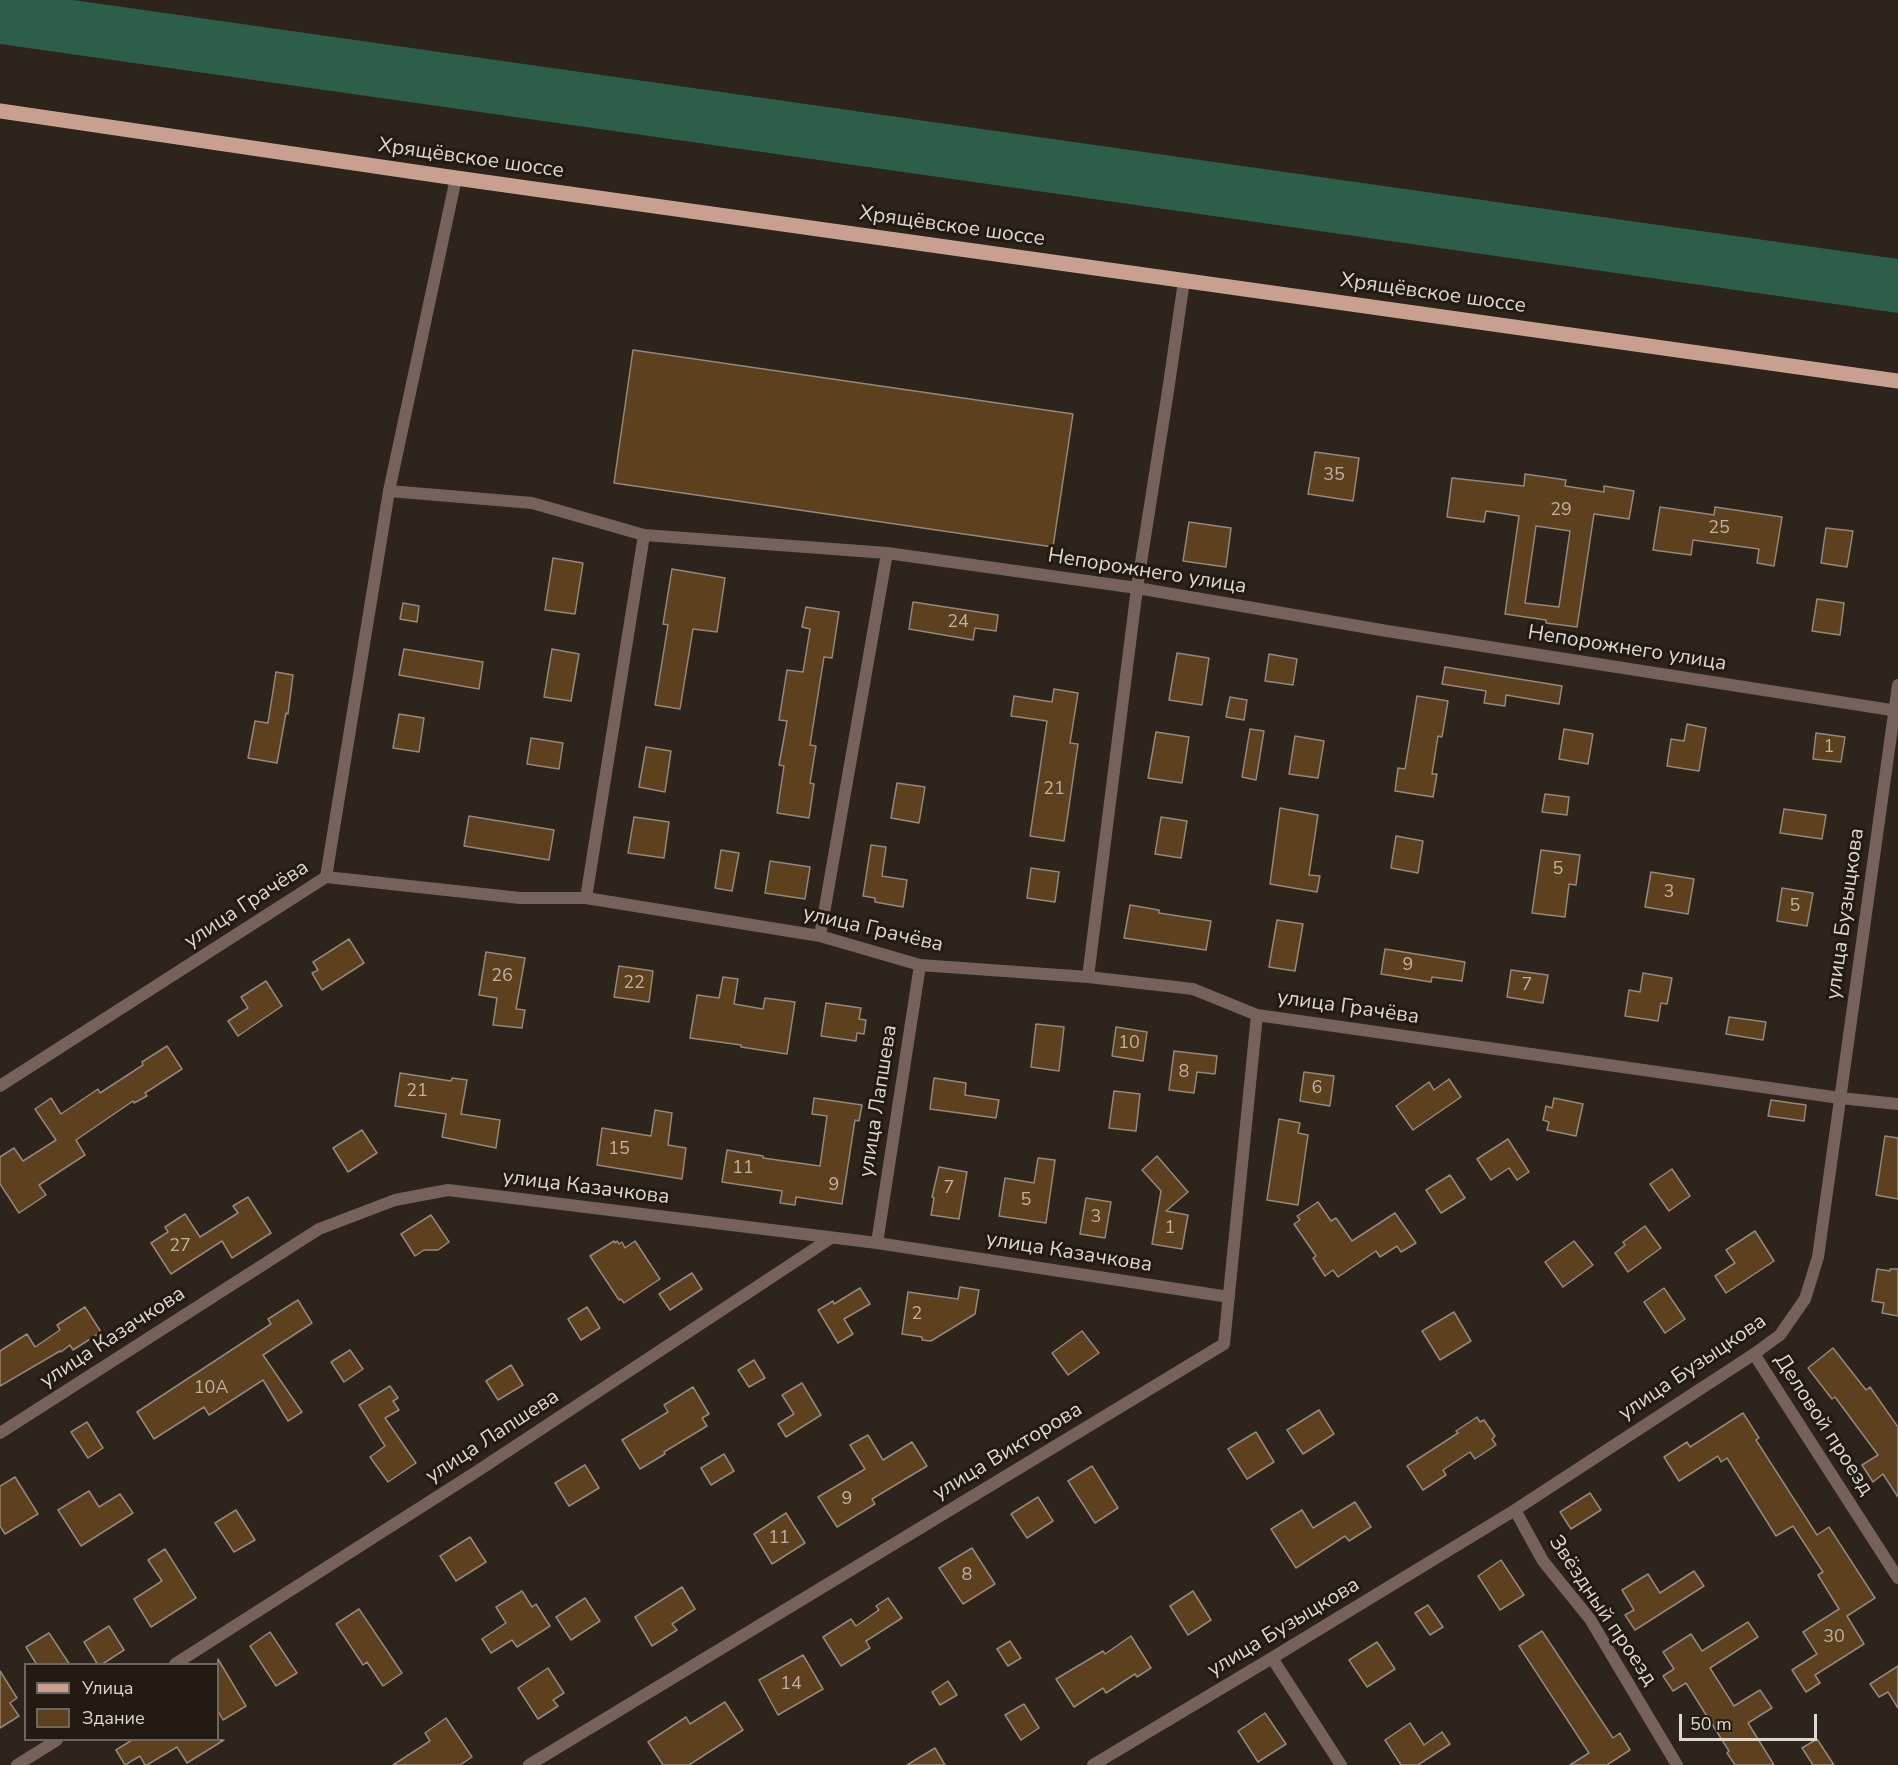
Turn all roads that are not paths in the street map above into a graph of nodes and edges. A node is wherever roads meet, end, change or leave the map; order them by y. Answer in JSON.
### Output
{"nodes":[{"id":1,"x":0,"y":111,"type":"edge"},
{"id":2,"x":456,"y":178,"type":"junction"},
{"id":3,"x":1184,"y":281,"type":"junction"},
{"id":4,"x":1898,"y":381,"type":"edge"},
{"id":5,"x":389,"y":491,"type":"junction"},
{"id":6,"x":644,"y":535,"type":"junction"},
{"id":7,"x":888,"y":553,"type":"junction"},
{"id":8,"x":1137,"y":588,"type":"junction"},
{"id":9,"x":1898,"y":685,"type":"edge"},
{"id":10,"x":1896,"y":711,"type":"edge"},
{"id":11,"x":326,"y":877,"type":"junction"},
{"id":12,"x":586,"y":898,"type":"junction"},
{"id":13,"x":820,"y":936,"type":"junction"},
{"id":14,"x":920,"y":965,"type":"junction"},
{"id":15,"x":1088,"y":977,"type":"junction"},
{"id":16,"x":1257,"y":1015,"type":"junction"},
{"id":17,"x":0,"y":1086,"type":"edge"},
{"id":18,"x":1840,"y":1098,"type":"junction"},
{"id":19,"x":1898,"y":1104,"type":"edge"},
{"id":20,"x":831,"y":1238,"type":"junction"},
{"id":21,"x":877,"y":1244,"type":"junction"},
{"id":22,"x":1229,"y":1297,"type":"junction"},
{"id":23,"x":1754,"y":1354,"type":"junction"},
{"id":24,"x":0,"y":1433,"type":"edge"},
{"id":25,"x":1515,"y":1510,"type":"junction"},
{"id":26,"x":1898,"y":1578,"type":"edge"},
{"id":27,"x":1272,"y":1659,"type":"junction"},
{"id":28,"x":178,"y":1663,"type":"edge"},
{"id":29,"x":55,"y":1741,"type":"edge"},
{"id":30,"x":17,"y":1765,"type":"edge"},
{"id":31,"x":529,"y":1765,"type":"edge"},
{"id":32,"x":1093,"y":1765,"type":"edge"},
{"id":33,"x":1341,"y":1765,"type":"edge"},
{"id":34,"x":1677,"y":1765,"type":"edge"}],
"edges":[{"from":1,"to":2,"type":"main road","name":"Хрящёвское шоссе"},
{"from":2,"to":3,"type":"main road","name":"Хрящёвское шоссе"},
{"from":2,"to":5,"type":"street"},
{"from":3,"to":4,"type":"main road","name":"Хрящёвское шоссе"},
{"from":3,"to":8,"type":"street"},
{"from":5,"to":6,"type":"street","name":"Непорожнего улица"},
{"from":5,"to":11,"type":"street"},
{"from":6,"to":7,"type":"street","name":"Непорожнего улица"},
{"from":6,"to":12,"type":"street"},
{"from":7,"to":8,"type":"street","name":"Непорожнего улица"},
{"from":7,"to":13,"type":"street"},
{"from":8,"to":10,"type":"street","name":"Непорожнего улица"},
{"from":8,"to":15,"type":"street"},
{"from":9,"to":10,"type":"street","name":"улица Бузыцкова"},
{"from":10,"to":18,"type":"street","name":"улица Бузыцкова"},
{"from":11,"to":12,"type":"street","name":"улица Грачёва"},
{"from":11,"to":17,"type":"street","name":"улица Грачёва"},
{"from":12,"to":13,"type":"street","name":"улица Грачёва"},
{"from":13,"to":14,"type":"street","name":"улица Грачёва"},
{"from":14,"to":15,"type":"street","name":"улица Грачёва"},
{"from":14,"to":21,"type":"street","name":"улица Лапшева"},
{"from":15,"to":16,"type":"street","name":"улица Грачёва"},
{"from":16,"to":18,"type":"street","name":"улица Грачёва"},
{"from":16,"to":22,"type":"street","name":"улица Викторова"},
{"from":18,"to":19,"type":"street","name":"улица Грачёва"},
{"from":18,"to":23,"type":"street","name":"улица Бузыцкова"},
{"from":20,"to":21,"type":"street","name":"улица Казачкова"},
{"from":20,"to":24,"type":"street","name":"улица Казачкова"},
{"from":20,"to":28,"type":"street","name":"улица Лапшева"},
{"from":21,"to":22,"type":"street","name":"улица Казачкова"},
{"from":22,"to":31,"type":"street","name":"улица Викторова"},
{"from":23,"to":25,"type":"street","name":"улица Бузыцкова"},
{"from":23,"to":26,"type":"street","name":"Деловой проезд"},
{"from":25,"to":27,"type":"street","name":"улица Бузыцкова"},
{"from":25,"to":34,"type":"street","name":"Звёздный проезд"},
{"from":27,"to":32,"type":"street","name":"улица Бузыцкова"},
{"from":27,"to":33,"type":"street"},
{"from":29,"to":30,"type":"street"}]}
